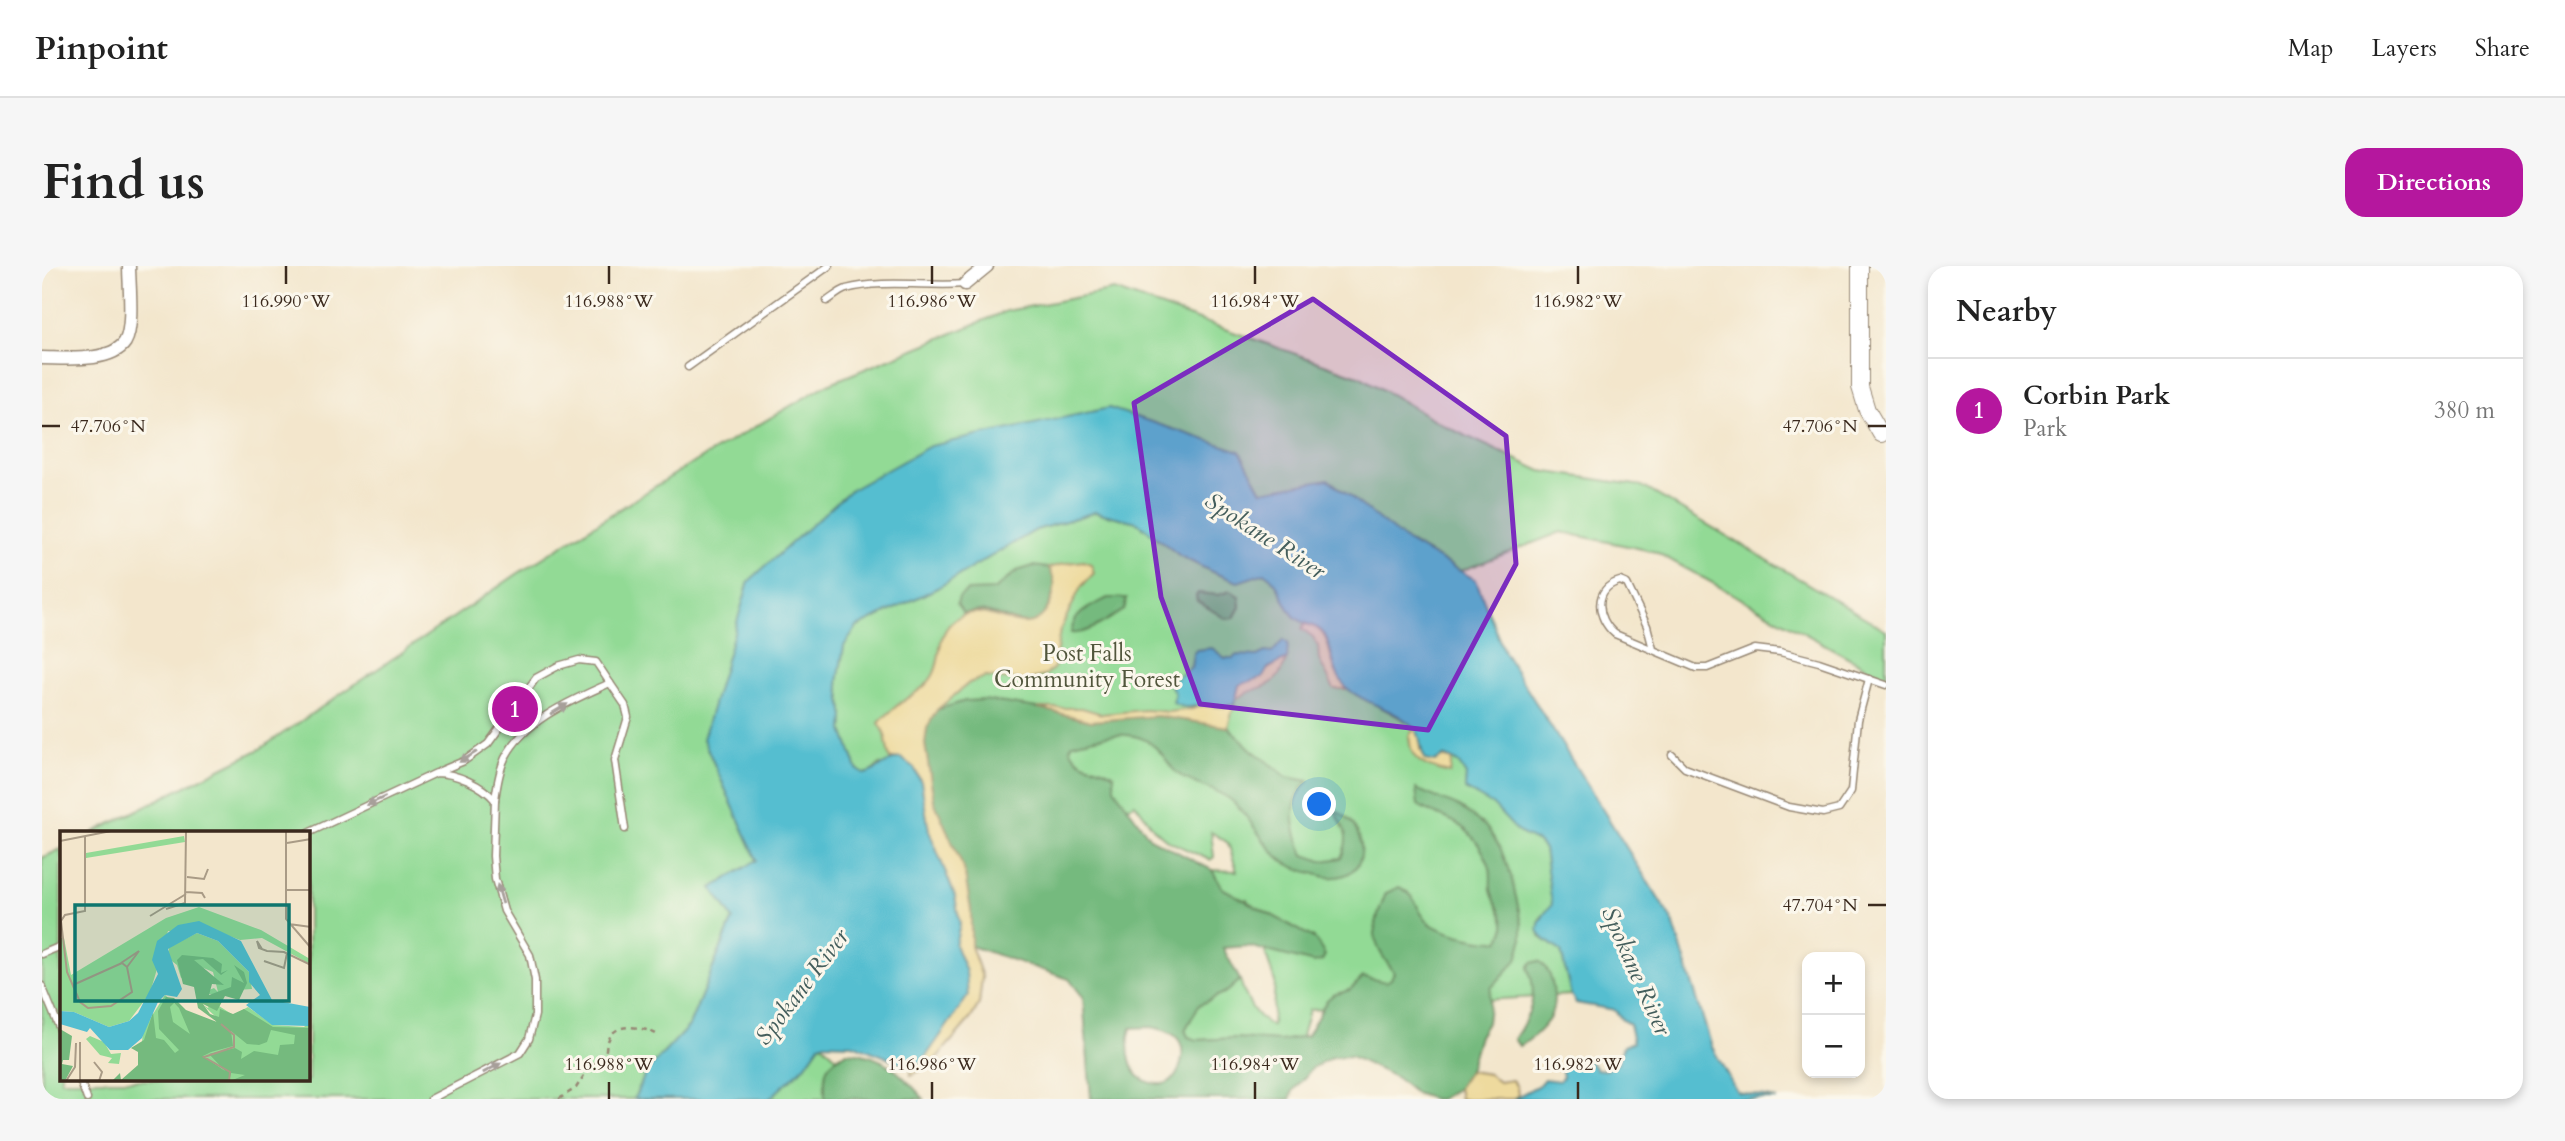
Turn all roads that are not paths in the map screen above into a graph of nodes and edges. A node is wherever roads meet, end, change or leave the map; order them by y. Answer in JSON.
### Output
{"nodes":[{"id":1,"x":129,"y":266,"type":"edge"},
{"id":2,"x":829,"y":266,"type":"edge"},
{"id":3,"x":987,"y":266,"type":"edge"},
{"id":4,"x":1860,"y":266,"type":"edge"},
{"id":5,"x":965,"y":284,"type":"joint"},
{"id":6,"x":827,"y":301,"type":"dead end"},
{"id":7,"x":42,"y":358,"type":"edge"},
{"id":8,"x":688,"y":367,"type":"dead end"},
{"id":9,"x":1884,"y":435,"type":"edge"},
{"id":10,"x":1653,"y":649,"type":"junction"},
{"id":11,"x":1869,"y":679,"type":"junction"},
{"id":12,"x":610,"y":682,"type":"junction"},
{"id":13,"x":1886,"y":685,"type":"edge"},
{"id":14,"x":1672,"y":755,"type":"dead end"},
{"id":15,"x":436,"y":773,"type":"junction"},
{"id":16,"x":495,"y":800,"type":"junction"},
{"id":17,"x":625,"y":829,"type":"dead end"},
{"id":18,"x":310,"y":832,"type":"edge"},
{"id":19,"x":60,"y":946,"type":"edge"},
{"id":20,"x":42,"y":954,"type":"edge"},
{"id":21,"x":42,"y":986,"type":"edge"},
{"id":22,"x":60,"y":1030,"type":"edge"},
{"id":23,"x":81,"y":1082,"type":"edge"},
{"id":24,"x":87,"y":1099,"type":"edge"},
{"id":25,"x":431,"y":1099,"type":"edge"}],
"edges":[{"from":1,"to":7,"type":"street"},
{"from":2,"to":8,"type":"lane"},
{"from":3,"to":5,"type":"street"},
{"from":4,"to":9,"type":"street"},
{"from":5,"to":6,"type":"lane"},
{"from":10,"to":10,"type":"lane"},
{"from":10,"to":11,"type":"lane"},
{"from":11,"to":13,"type":"lane"},
{"from":11,"to":14,"type":"lane"},
{"from":12,"to":15,"type":"lane","one_way":true},
{"from":16,"to":12,"type":"lane","one_way":true},
{"from":12,"to":17,"type":"lane"},
{"from":15,"to":16,"type":"lane"},
{"from":15,"to":18,"type":"lane","one_way":true},
{"from":25,"to":16,"type":"lane","one_way":true},
{"from":19,"to":20,"type":"lane"},
{"from":21,"to":22,"type":"lane"},
{"from":23,"to":24,"type":"lane"}]}
